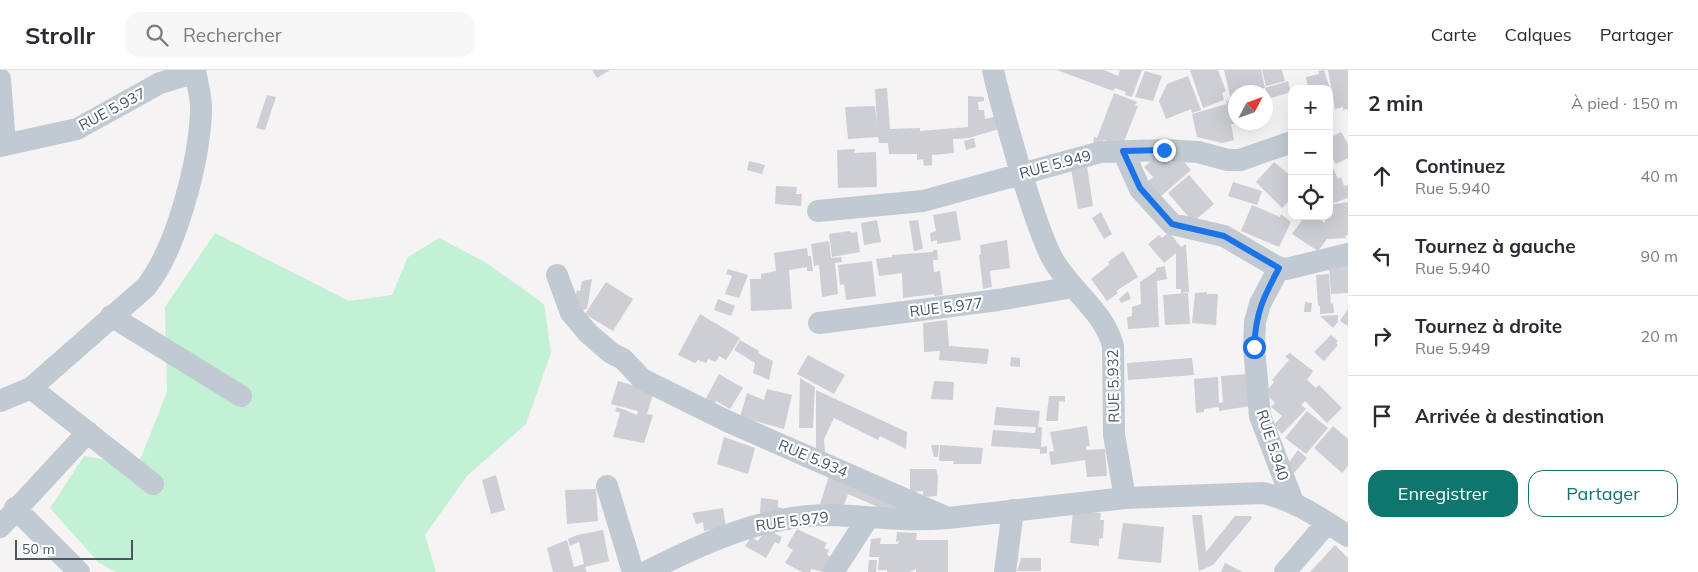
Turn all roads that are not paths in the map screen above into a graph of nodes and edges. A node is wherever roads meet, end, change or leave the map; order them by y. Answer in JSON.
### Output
{"nodes":[{"id":1,"x":191,"y":70,"type":"edge"},
{"id":2,"x":196,"y":70,"type":"edge"},
{"id":3,"x":993,"y":70,"type":"edge"},
{"id":4,"x":0,"y":79,"type":"edge"},
{"id":5,"x":1288,"y":143,"type":"edge"},
{"id":6,"x":3,"y":145,"type":"edge"},
{"id":7,"x":1123,"y":151,"type":"junction"},
{"id":8,"x":1022,"y":173,"type":"junction"},
{"id":9,"x":818,"y":211,"type":"dead end"},
{"id":10,"x":1348,"y":254,"type":"edge"},
{"id":11,"x":1279,"y":268,"type":"junction"},
{"id":12,"x":557,"y":276,"type":"dead end"},
{"id":13,"x":1073,"y":287,"type":"junction"},
{"id":14,"x":111,"y":316,"type":"junction"},
{"id":15,"x":819,"y":323,"type":"dead end"},
{"id":16,"x":31,"y":388,"type":"junction"},
{"id":17,"x":241,"y":396,"type":"dead end"},
{"id":18,"x":0,"y":400,"type":"edge"},
{"id":19,"x":88,"y":432,"type":"junction"},
{"id":20,"x":153,"y":484,"type":"dead end"},
{"id":21,"x":607,"y":486,"type":"dead end"},
{"id":22,"x":1125,"y":498,"type":"junction"},
{"id":23,"x":1293,"y":502,"type":"junction"},
{"id":24,"x":15,"y":508,"type":"junction"},
{"id":25,"x":1012,"y":510,"type":"junction"},
{"id":26,"x":868,"y":518,"type":"junction"},
{"id":27,"x":948,"y":518,"type":"junction"},
{"id":28,"x":1327,"y":522,"type":"junction"},
{"id":29,"x":0,"y":527,"type":"edge"},
{"id":30,"x":1348,"y":536,"type":"edge"},
{"id":31,"x":79,"y":572,"type":"edge"},
{"id":32,"x":633,"y":572,"type":"edge"},
{"id":33,"x":646,"y":572,"type":"edge"},
{"id":34,"x":833,"y":572,"type":"edge"},
{"id":35,"x":1005,"y":572,"type":"edge"},
{"id":36,"x":1285,"y":572,"type":"edge"}],
"edges":[{"from":1,"to":6,"type":"street","name":"RUE 5.937"},
{"from":2,"to":14,"type":"street"},
{"from":3,"to":8,"type":"street","name":"RUE 5.932"},
{"from":4,"to":6,"type":"street"},
{"from":5,"to":7,"type":"street","name":"RUE 5.949"},
{"from":7,"to":8,"type":"street","name":"RUE 5.949"},
{"from":7,"to":11,"type":"street"},
{"from":8,"to":9,"type":"street","name":"RUE 5.949"},
{"from":8,"to":13,"type":"street","name":"RUE 5.932"},
{"from":10,"to":11,"type":"street"},
{"from":11,"to":23,"type":"street","name":"RUE 5.940"},
{"from":12,"to":27,"type":"street","name":"RUE 5.934"},
{"from":13,"to":15,"type":"street","name":"RUE 5.977"},
{"from":13,"to":22,"type":"street","name":"RUE 5.932"},
{"from":14,"to":16,"type":"street"},
{"from":14,"to":17,"type":"street"},
{"from":16,"to":18,"type":"street"},
{"from":16,"to":19,"type":"street"},
{"from":19,"to":20,"type":"street"},
{"from":19,"to":24,"type":"street"},
{"from":21,"to":32,"type":"street"},
{"from":22,"to":23,"type":"street"},
{"from":22,"to":25,"type":"street"},
{"from":23,"to":28,"type":"street"},
{"from":24,"to":29,"type":"street"},
{"from":24,"to":31,"type":"street"},
{"from":25,"to":27,"type":"street"},
{"from":25,"to":35,"type":"street"},
{"from":26,"to":27,"type":"street","name":"RUE 5.979"},
{"from":26,"to":33,"type":"street","name":"RUE 5.979"},
{"from":26,"to":34,"type":"street"},
{"from":28,"to":30,"type":"street"},
{"from":28,"to":36,"type":"street"}]}
